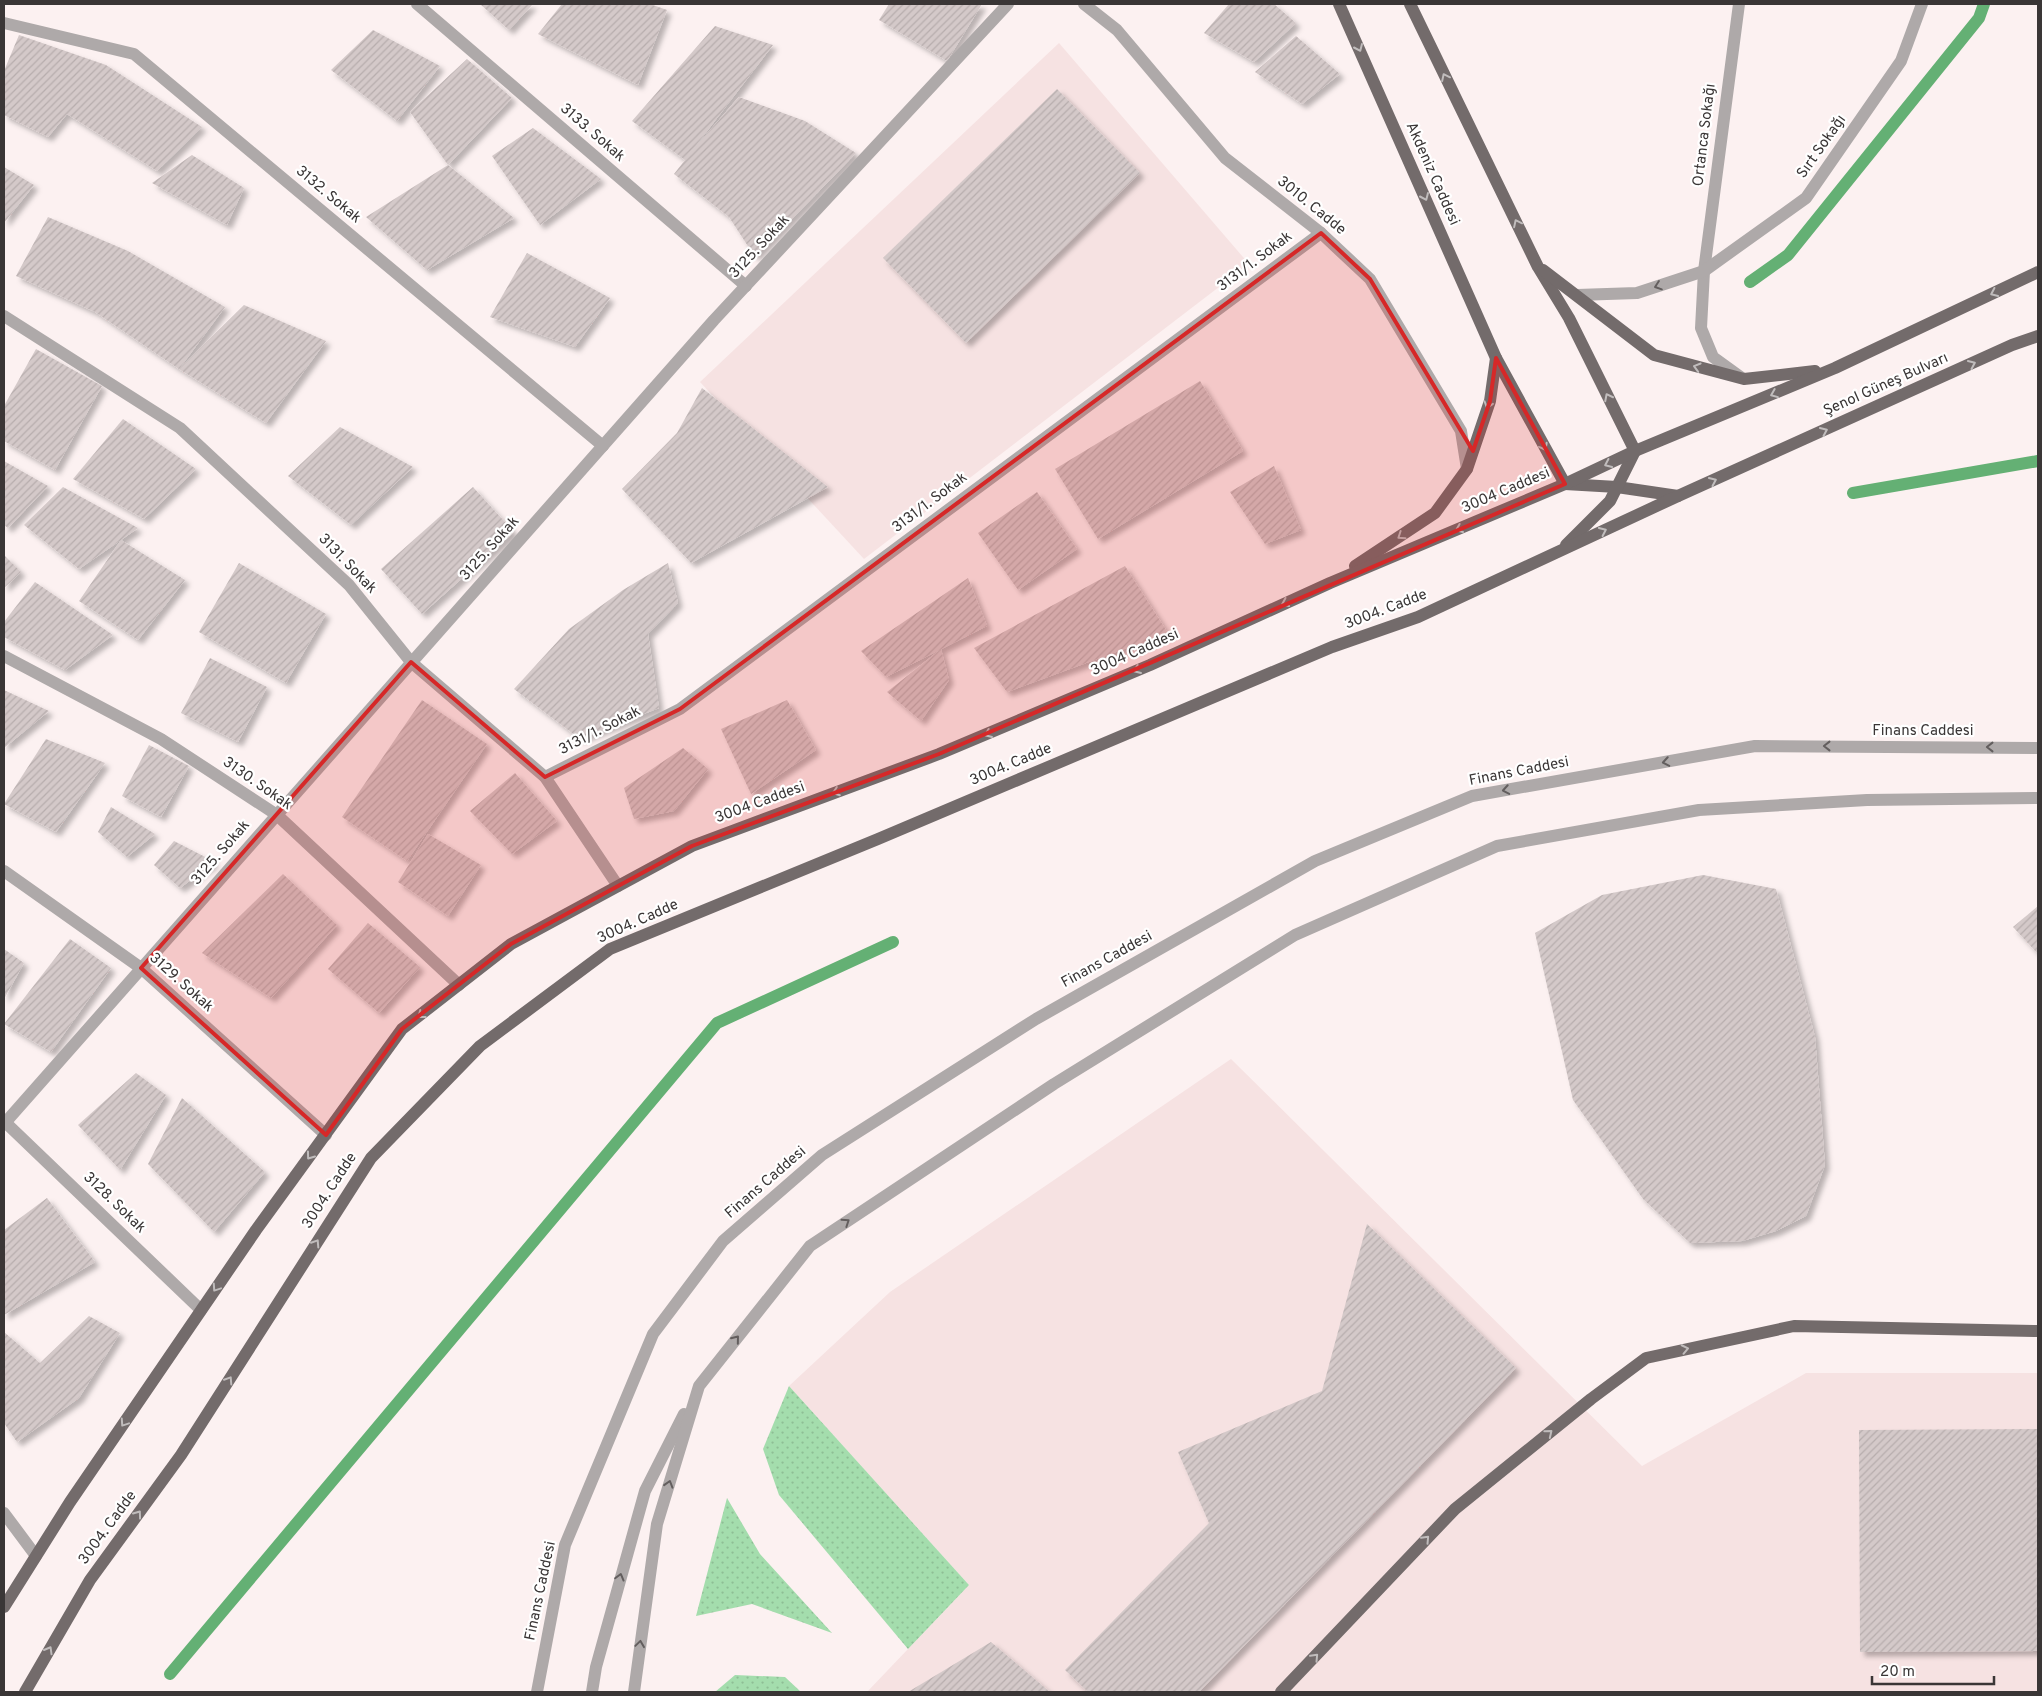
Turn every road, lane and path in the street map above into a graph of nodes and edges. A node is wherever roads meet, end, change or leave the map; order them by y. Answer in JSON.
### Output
{"nodes":[{"id":1,"x":1008,"y":4,"type":"edge"},
{"id":2,"x":1084,"y":4,"type":"edge"},
{"id":3,"x":1339,"y":4,"type":"edge"},
{"id":4,"x":1410,"y":4,"type":"edge"},
{"id":5,"x":1739,"y":4,"type":"edge"},
{"id":6,"x":1922,"y":4,"type":"edge"},
{"id":7,"x":425,"y":6,"type":"edge"},
{"id":8,"x":4,"y":23,"type":"edge"},
{"id":9,"x":1321,"y":233,"type":"junction"},
{"id":10,"x":1538,"y":267,"type":"junction"},
{"id":11,"x":1704,"y":271,"type":"junction"},
{"id":12,"x":2038,"y":272,"type":"edge"},
{"id":13,"x":746,"y":286,"type":"junction"},
{"id":14,"x":1577,"y":294,"type":"junction"},
{"id":15,"x":4,"y":316,"type":"edge"},
{"id":16,"x":2038,"y":336,"type":"edge"},
{"id":17,"x":1496,"y":358,"type":"junction"},
{"id":18,"x":1835,"y":368,"type":"junction"},
{"id":19,"x":1744,"y":379,"type":"junction"},
{"id":20,"x":603,"y":446,"type":"junction"},
{"id":21,"x":1635,"y":451,"type":"junction"},
{"id":22,"x":1467,"y":469,"type":"junction"},
{"id":23,"x":1565,"y":484,"type":"junction"},
{"id":24,"x":1617,"y":487,"type":"junction"},
{"id":25,"x":1678,"y":496,"type":"junction"},
{"id":26,"x":1558,"y":552,"type":"junction"},
{"id":27,"x":1330,"y":583,"type":"junction"},
{"id":28,"x":4,"y":656,"type":"edge"},
{"id":29,"x":411,"y":662,"type":"junction"},
{"id":30,"x":2038,"y":748,"type":"edge"},
{"id":31,"x":545,"y":777,"type":"junction"},
{"id":32,"x":2038,"y":798,"type":"edge"},
{"id":33,"x":277,"y":815,"type":"junction"},
{"id":34,"x":4,"y":871,"type":"edge"},
{"id":35,"x":618,"y":886,"type":"junction"},
{"id":36,"x":141,"y":968,"type":"junction"},
{"id":37,"x":459,"y":985,"type":"junction"},
{"id":38,"x":4,"y":1122,"type":"edge"},
{"id":39,"x":326,"y":1135,"type":"junction"},
{"id":40,"x":202,"y":1310,"type":"junction"},
{"id":41,"x":2038,"y":1331,"type":"edge"},
{"id":42,"x":699,"y":1386,"type":"junction"},
{"id":43,"x":4,"y":1513,"type":"edge"},
{"id":44,"x":36,"y":1556,"type":"junction"},
{"id":45,"x":4,"y":1607,"type":"edge"},
{"id":46,"x":25,"y":1692,"type":"edge"},
{"id":47,"x":537,"y":1692,"type":"edge"},
{"id":48,"x":592,"y":1692,"type":"edge"},
{"id":49,"x":634,"y":1692,"type":"edge"},
{"id":50,"x":1281,"y":1692,"type":"edge"}],
"edges":[{"from":1,"to":13,"type":"street","name":"3125. Sokak"},
{"from":2,"to":9,"type":"street","name":"3010. Cadde"},
{"from":3,"to":17,"type":"main road","name":"Akdeniz Caddesi","one_way":true},
{"from":10,"to":4,"type":"main road","one_way":true},
{"from":5,"to":11,"type":"street","name":"Ortanca Sokağı"},
{"from":6,"to":11,"type":"street","name":"Sırt Sokağı"},
{"from":7,"to":13,"type":"street","name":"3133. Sokak"},
{"from":8,"to":20,"type":"street","name":"3132. Sokak"},
{"from":9,"to":22,"type":"street","name":"3010. Cadde"},
{"from":9,"to":31,"type":"street","name":"3131/1. Sokak"},
{"from":10,"to":14,"type":"main road"},
{"from":21,"to":10,"type":"main road","one_way":true},
{"from":11,"to":14,"type":"street","name":"Sırt Sokağı","one_way":true},
{"from":11,"to":19,"type":"street","name":"Ortanca Sokağı"},
{"from":12,"to":18,"type":"main road","one_way":true},
{"from":13,"to":20,"type":"street","name":"3125. Sokak"},
{"from":19,"to":14,"type":"main road","one_way":true},
{"from":15,"to":29,"type":"street","name":"3131. Sokak"},
{"from":25,"to":16,"type":"main road","name":"Şenol Güneş Bulvarı","one_way":true},
{"from":17,"to":22,"type":"main road","one_way":true},
{"from":17,"to":23,"type":"main road","name":"Akdeniz Caddesi","one_way":true},
{"from":18,"to":19,"type":"main road"},
{"from":18,"to":21,"type":"main road","name":"3004 Caddesi","one_way":true},
{"from":20,"to":29,"type":"street","name":"3125. Sokak"},
{"from":21,"to":23,"type":"main road","name":"3004 Caddesi","one_way":true},
{"from":21,"to":24,"type":"main road"},
{"from":22,"to":27,"type":"main road","one_way":true},
{"from":23,"to":24,"type":"main road"},
{"from":23,"to":27,"type":"main road","name":"3004 Caddesi","one_way":true},
{"from":24,"to":25,"type":"main road"},
{"from":24,"to":26,"type":"main road"},
{"from":26,"to":25,"type":"main road","one_way":true},
{"from":46,"to":26,"type":"main road","name":"3004. Cadde","one_way":true},
{"from":27,"to":35,"type":"main road","name":"3004 Caddesi","one_way":true},
{"from":28,"to":33,"type":"street","name":"3130. Sokak"},
{"from":29,"to":31,"type":"street","name":"3131. Sokak"},
{"from":29,"to":33,"type":"street","name":"3125. Sokak"},
{"from":30,"to":47,"type":"street","name":"Finans Caddesi","one_way":true},
{"from":31,"to":35,"type":"street","name":"3131. Sokak"},
{"from":42,"to":32,"type":"street","one_way":true},
{"from":33,"to":36,"type":"street","name":"3125. Sokak"},
{"from":33,"to":37,"type":"street","name":"3130. Sokak"},
{"from":34,"to":36,"type":"street","name":"3129. Sokak"},
{"from":35,"to":37,"type":"main road","name":"3004 Caddesi"},
{"from":36,"to":38,"type":"street","name":"3125. Sokak"},
{"from":36,"to":39,"type":"street","name":"3129. Sokak"},
{"from":37,"to":39,"type":"main road","one_way":true},
{"from":38,"to":40,"type":"street","name":"3128. Sokak"},
{"from":39,"to":40,"type":"main road","one_way":true},
{"from":40,"to":44,"type":"main road","one_way":true},
{"from":50,"to":41,"type":"main road","one_way":true},
{"from":48,"to":42,"type":"street","one_way":true},
{"from":49,"to":42,"type":"street","one_way":true},
{"from":43,"to":44,"type":"street"},
{"from":44,"to":45,"type":"main road"}]}
